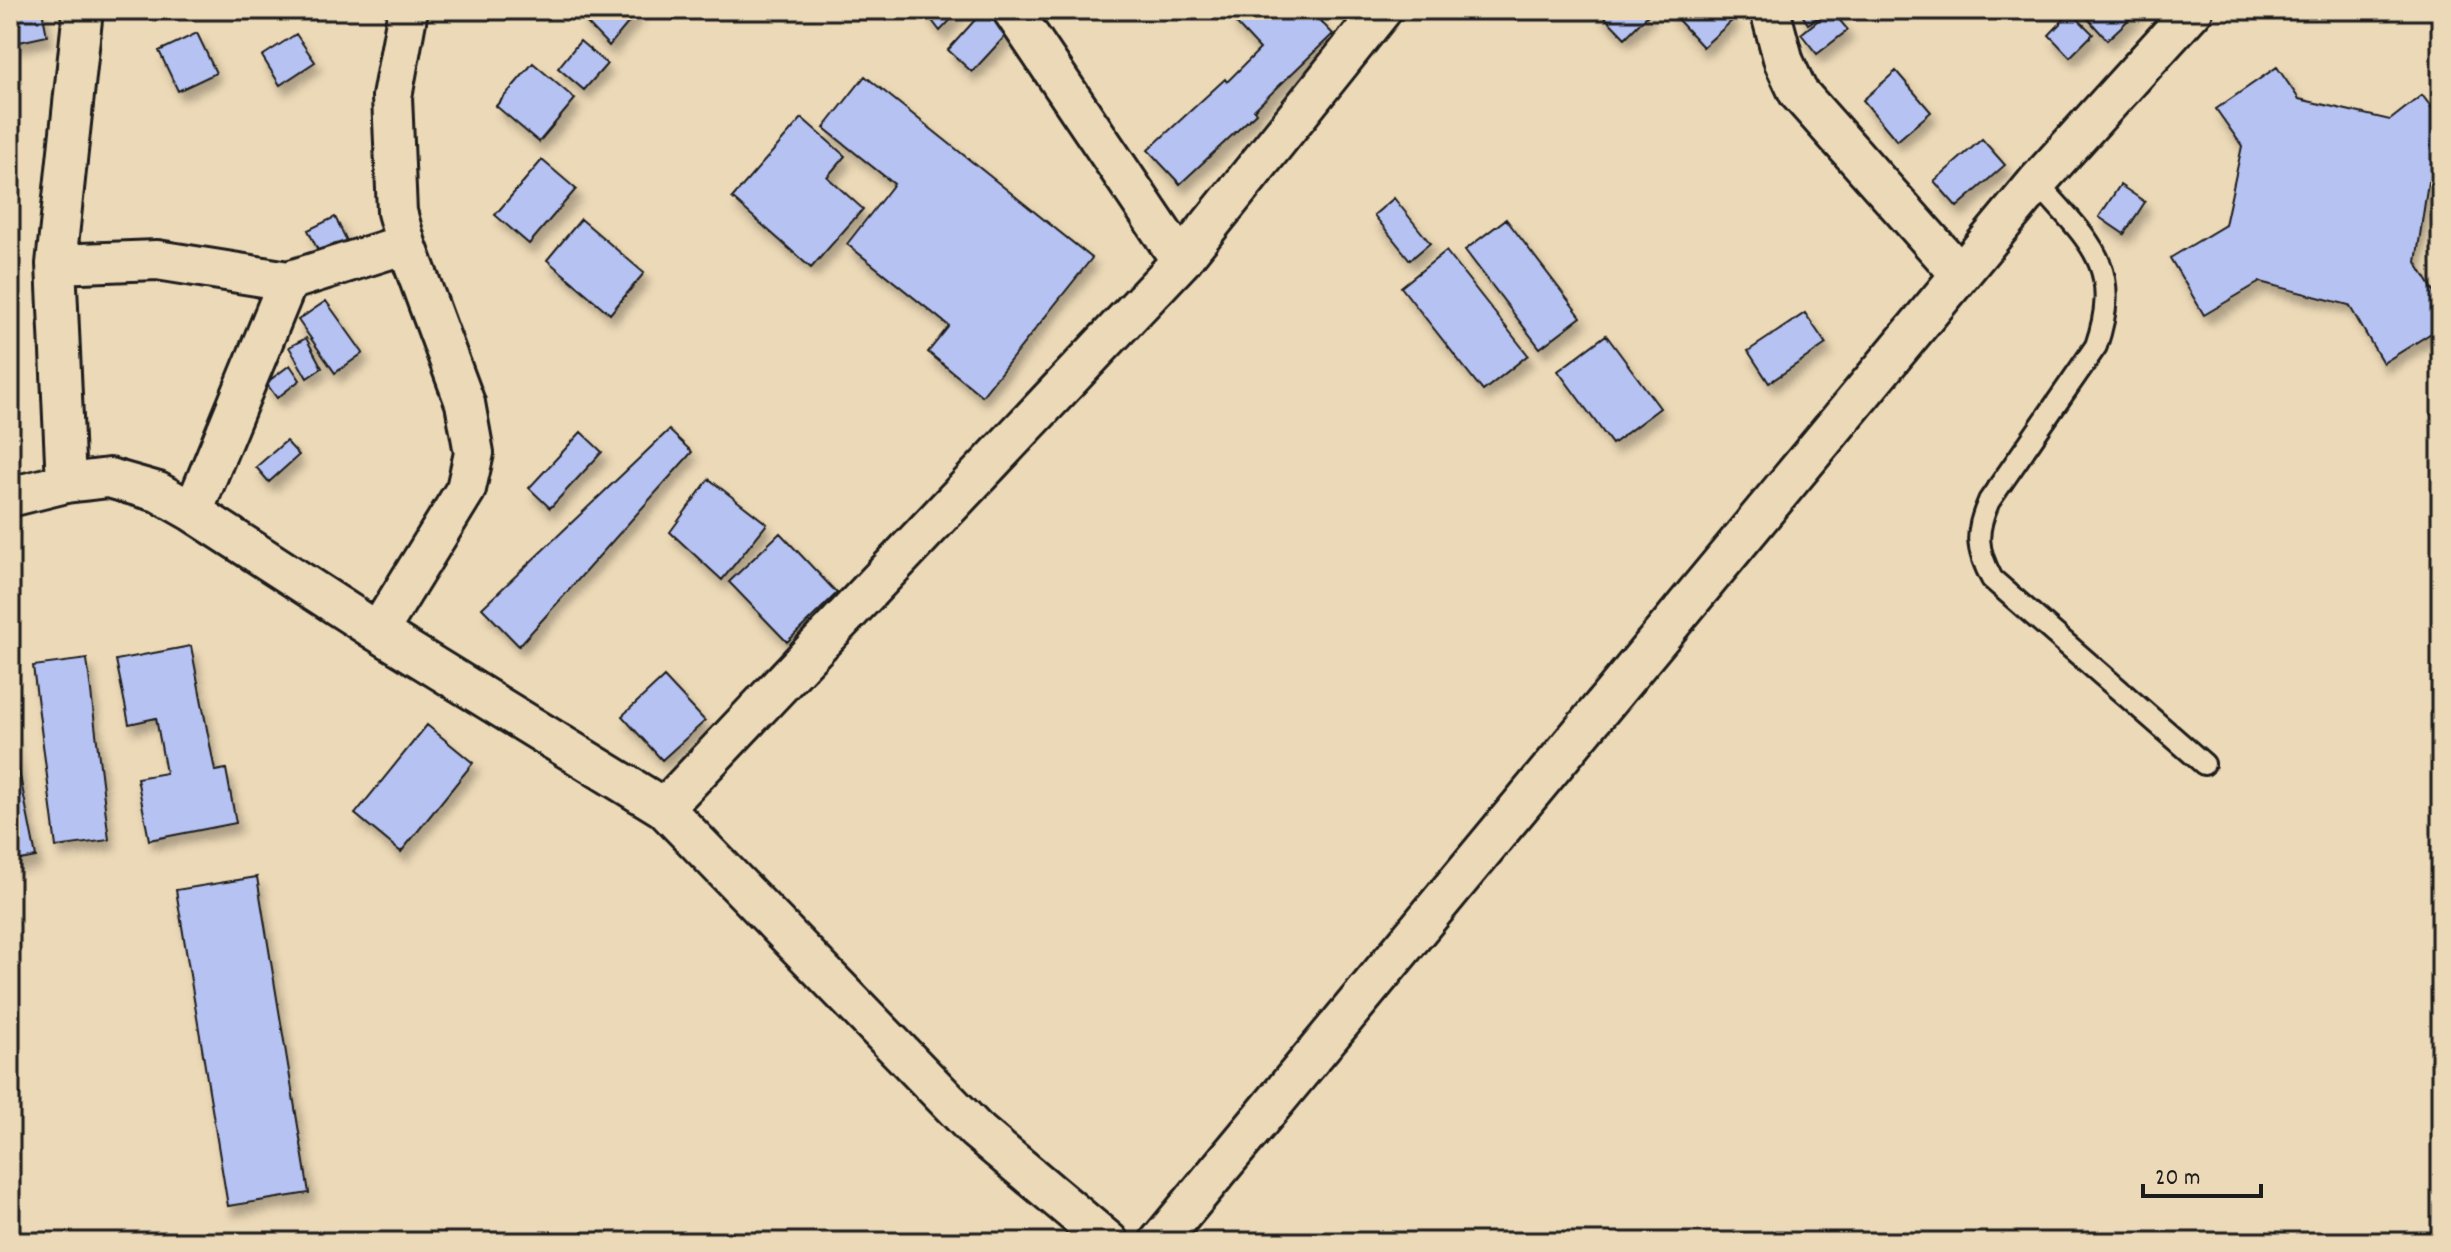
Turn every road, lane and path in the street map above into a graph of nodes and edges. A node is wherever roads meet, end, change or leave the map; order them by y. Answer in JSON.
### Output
{"nodes":[{"id":1,"x":83,"y":10,"type":"edge"},
{"id":2,"x":408,"y":10,"type":"edge"},
{"id":3,"x":1012,"y":10,"type":"edge"},
{"id":4,"x":1382,"y":10,"type":"edge"},
{"id":5,"x":1770,"y":10,"type":"edge"},
{"id":6,"x":2193,"y":10,"type":"edge"},
{"id":7,"x":2037,"y":182,"type":"junction"},
{"id":8,"x":406,"y":244,"type":"junction"},
{"id":9,"x":1181,"y":261,"type":"junction"},
{"id":10,"x":56,"y":264,"type":"junction"},
{"id":11,"x":1960,"y":274,"type":"junction"},
{"id":12,"x":288,"y":281,"type":"junction"},
{"id":13,"x":66,"y":483,"type":"junction"},
{"id":14,"x":10,"y":497,"type":"edge"},
{"id":15,"x":193,"y":512,"type":"junction"},
{"id":16,"x":378,"y":632,"type":"junction"},
{"id":17,"x":2204,"y":764,"type":"dead end"},
{"id":18,"x":664,"y":808,"type":"junction"},
{"id":19,"x":1109,"y":1242,"type":"edge"},
{"id":20,"x":1159,"y":1242,"type":"edge"}],
"edges":[{"from":1,"to":10,"type":"street"},
{"from":2,"to":8,"type":"street"},
{"from":3,"to":9,"type":"street"},
{"from":4,"to":9,"type":"street"},
{"from":5,"to":11,"type":"street"},
{"from":6,"to":7,"type":"street"},
{"from":7,"to":11,"type":"street"},
{"from":7,"to":17,"type":"lane"},
{"from":8,"to":12,"type":"street"},
{"from":8,"to":16,"type":"street"},
{"from":9,"to":18,"type":"street"},
{"from":10,"to":12,"type":"street"},
{"from":10,"to":13,"type":"street"},
{"from":11,"to":20,"type":"street"},
{"from":12,"to":15,"type":"street"},
{"from":13,"to":14,"type":"street"},
{"from":13,"to":15,"type":"street"},
{"from":15,"to":16,"type":"street"},
{"from":16,"to":18,"type":"street"},
{"from":18,"to":19,"type":"street"}]}
